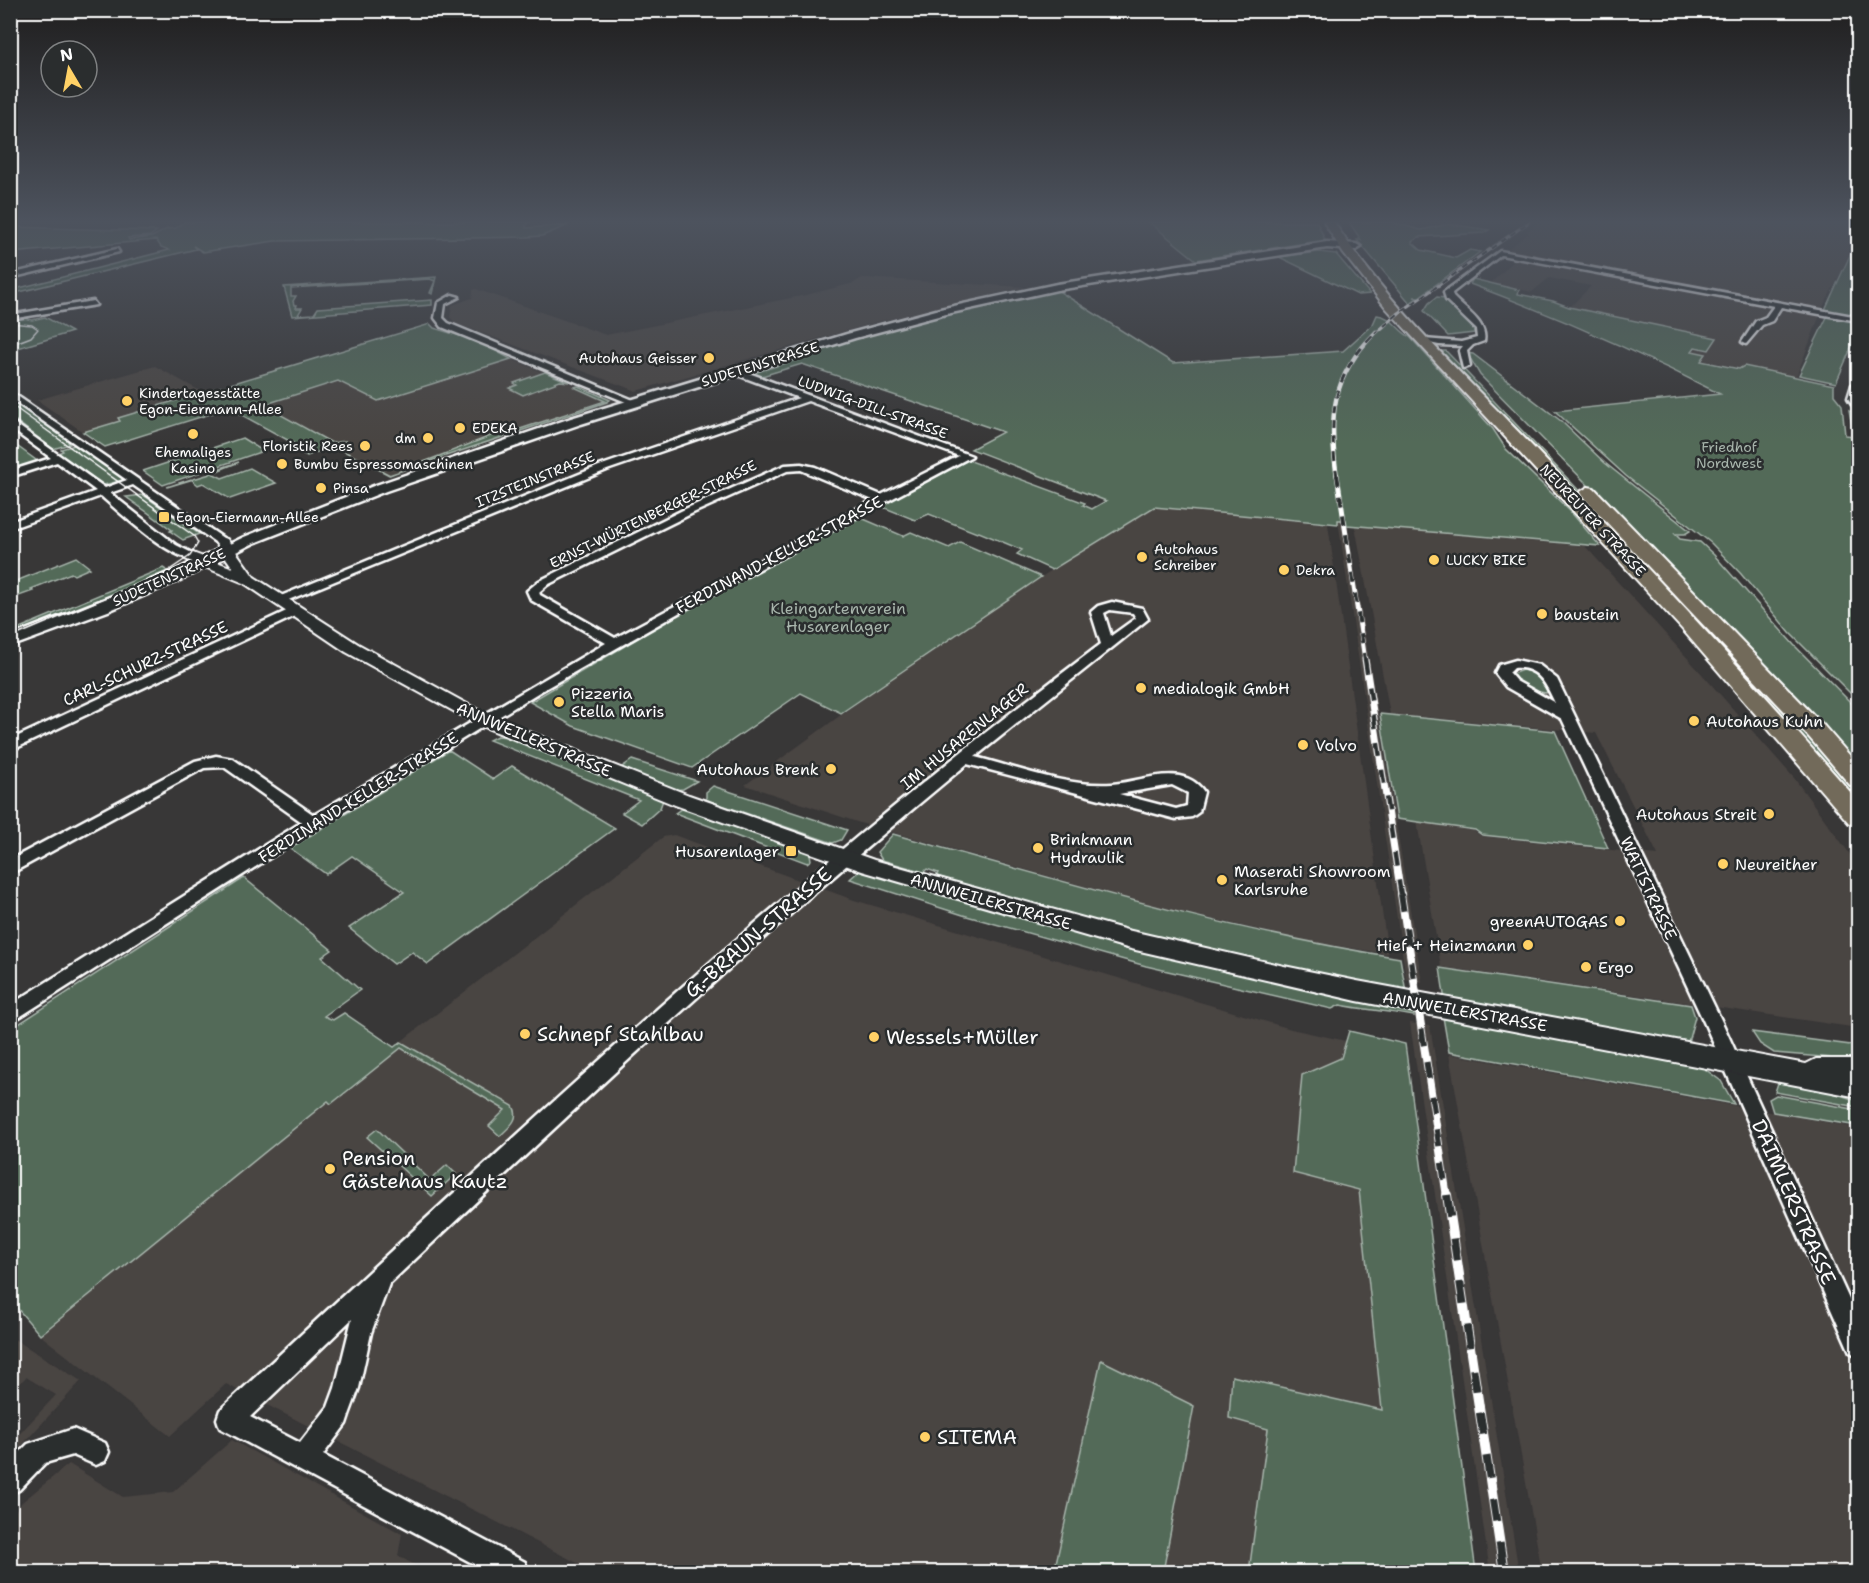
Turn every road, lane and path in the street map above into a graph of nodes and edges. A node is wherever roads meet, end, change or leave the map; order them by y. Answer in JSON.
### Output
{"nodes":[{"id":1,"x":1011,"y":296,"type":"edge"},
{"id":2,"x":1394,"y":296,"type":"edge"},
{"id":3,"x":1399,"y":296,"type":"edge"},
{"id":4,"x":1449,"y":296,"type":"edge"},
{"id":5,"x":1735,"y":296,"type":"edge"},
{"id":6,"x":455,"y":297,"type":"dead end"},
{"id":7,"x":93,"y":303,"type":"dead end"},
{"id":8,"x":1779,"y":304,"type":"junction"},
{"id":9,"x":1413,"y":312,"type":"dead end"},
{"id":10,"x":10,"y":317,"type":"edge"},
{"id":11,"x":1858,"y":319,"type":"edge"},
{"id":12,"x":1481,"y":335,"type":"junction"},
{"id":13,"x":1435,"y":339,"type":"junction"},
{"id":14,"x":1746,"y":342,"type":"dead end"},
{"id":15,"x":1470,"y":343,"type":"junction"},
{"id":16,"x":1466,"y":366,"type":"junction"},
{"id":17,"x":735,"y":371,"type":"junction"},
{"id":18,"x":1858,"y":385,"type":"edge"},
{"id":19,"x":10,"y":394,"type":"edge"},
{"id":20,"x":807,"y":398,"type":"junction"},
{"id":21,"x":633,"y":402,"type":"junction"},
{"id":22,"x":1858,"y":404,"type":"edge"},
{"id":23,"x":13,"y":428,"type":"edge"},
{"id":24,"x":967,"y":456,"type":"joint"},
{"id":25,"x":57,"y":459,"type":"junction"},
{"id":26,"x":10,"y":474,"type":"edge"},
{"id":27,"x":134,"y":481,"type":"junction"},
{"id":28,"x":103,"y":492,"type":"junction"},
{"id":29,"x":881,"y":500,"type":"junction"},
{"id":30,"x":10,"y":526,"type":"edge"},
{"id":31,"x":224,"y":547,"type":"junction"},
{"id":32,"x":196,"y":560,"type":"junction"},
{"id":33,"x":249,"y":580,"type":"junction"},
{"id":34,"x":277,"y":600,"type":"junction"},
{"id":35,"x":295,"y":611,"type":"junction"},
{"id":36,"x":10,"y":630,"type":"edge"},
{"id":37,"x":10,"y":642,"type":"edge"},
{"id":38,"x":615,"y":643,"type":"junction"},
{"id":39,"x":1108,"y":645,"type":"dead end"},
{"id":40,"x":1567,"y":716,"type":"dead end"},
{"id":41,"x":483,"y":720,"type":"junction"},
{"id":42,"x":10,"y":747,"type":"edge"},
{"id":43,"x":964,"y":759,"type":"junction"},
{"id":44,"x":1858,"y":779,"type":"edge"},
{"id":45,"x":1084,"y":790,"type":"junction"},
{"id":46,"x":1858,"y":817,"type":"edge"},
{"id":47,"x":314,"y":823,"type":"junction"},
{"id":48,"x":844,"y":858,"type":"junction"},
{"id":49,"x":10,"y":868,"type":"edge"},
{"id":50,"x":10,"y":1015,"type":"edge"},
{"id":51,"x":1729,"y":1060,"type":"junction"},
{"id":52,"x":1858,"y":1070,"type":"edge"},
{"id":53,"x":1787,"y":1071,"type":"junction"},
{"id":54,"x":1858,"y":1086,"type":"edge"},
{"id":55,"x":381,"y":1276,"type":"junction"},
{"id":56,"x":1858,"y":1344,"type":"edge"},
{"id":57,"x":96,"y":1452,"type":"dead end"},
{"id":58,"x":304,"y":1459,"type":"junction"},
{"id":59,"x":10,"y":1480,"type":"edge"},
{"id":60,"x":515,"y":1572,"type":"edge"}],
"edges":[{"from":1,"to":17,"type":"main road","name":"SUDETENSTRASSE"},
{"from":2,"to":13,"type":"main road","name":"NEUREUTER STRASSE"},
{"from":3,"to":9,"type":"main road"},
{"from":4,"to":12,"type":"street"},
{"from":5,"to":8,"type":"street"},
{"from":6,"to":21,"type":"street"},
{"from":7,"to":10,"type":"street"},
{"from":8,"to":11,"type":"street"},
{"from":8,"to":14,"type":"street"},
{"from":12,"to":13,"type":"street"},
{"from":12,"to":15,"type":"street"},
{"from":13,"to":15,"type":"street"},
{"from":13,"to":16,"type":"main road","name":"NEUREUTER STRASSE"},
{"from":13,"to":46,"type":"main road","name":"NEUREUTER STRASSE"},
{"from":15,"to":16,"type":"street"},
{"from":16,"to":44,"type":"main road","name":"NEUREUTER STRASSE"},
{"from":17,"to":20,"type":"street","name":"LUDWIG-DILL-STRASSE"},
{"from":17,"to":21,"type":"main road","name":"SUDETENSTRASSE"},
{"from":18,"to":22,"type":"main road"},
{"from":19,"to":27,"type":"street"},
{"from":20,"to":24,"type":"street","name":"LUDWIG-DILL-STRASSE"},
{"from":20,"to":34,"type":"street","name":"ITZSTEINSTRASSE"},
{"from":21,"to":31,"type":"main road","name":"SUDETENSTRASSE"},
{"from":23,"to":25,"type":"street"},
{"from":24,"to":29,"type":"street","name":"FERDINAND-KELLER-STRASSE"},
{"from":25,"to":26,"type":"street"},
{"from":25,"to":28,"type":"street"},
{"from":27,"to":28,"type":"street"},
{"from":27,"to":31,"type":"street"},
{"from":28,"to":30,"type":"street"},
{"from":28,"to":32,"type":"street"},
{"from":29,"to":38,"type":"street","name":"FERDINAND-KELLER-STRASSE"},
{"from":29,"to":38,"type":"street","name":"ERNST-WÜRTENBERGER-STRASSE"},
{"from":31,"to":32,"type":"main road","name":"SUDETENSTRASSE"},
{"from":31,"to":33,"type":"street","name":"ANNWEILERSTRASSE"},
{"from":32,"to":33,"type":"street","name":"ANNWEILERSTRASSE"},
{"from":32,"to":36,"type":"main road","name":"SUDETENSTRASSE"},
{"from":32,"to":37,"type":"main road","name":"SUDETENSTRASSE"},
{"from":33,"to":34,"type":"street","name":"ANNWEILERSTRASSE"},
{"from":34,"to":35,"type":"street","name":"ANNWEILERSTRASSE"},
{"from":35,"to":41,"type":"street","name":"ANNWEILERSTRASSE"},
{"from":35,"to":42,"type":"street","name":"CARL-SCHURZ-STRASSE"},
{"from":38,"to":41,"type":"street","name":"FERDINAND-KELLER-STRASSE"},
{"from":39,"to":43,"type":"street","name":"IM HUSARENLAGER"},
{"from":40,"to":51,"type":"street","name":"WATTSTRASSE"},
{"from":41,"to":47,"type":"street","name":"FERDINAND-KELLER-STRASSE"},
{"from":41,"to":48,"type":"street","name":"ANNWEILERSTRASSE"},
{"from":43,"to":45,"type":"street"},
{"from":43,"to":48,"type":"street","name":"IM HUSARENLAGER"},
{"from":45,"to":45,"type":"street"},
{"from":47,"to":49,"type":"street"},
{"from":47,"to":50,"type":"street","name":"FERDINAND-KELLER-STRASSE"},
{"from":48,"to":51,"type":"street","name":"ANNWEILERSTRASSE"},
{"from":48,"to":55,"type":"street","name":"G.-BRAUN-STRASSE"},
{"from":51,"to":53,"type":"street","name":"ANNWEILERSTRASSE"},
{"from":51,"to":56,"type":"street","name":"DAIMLERSTRASSE"},
{"from":52,"to":53,"type":"street","name":"ANNWEILERSTRASSE"},
{"from":53,"to":54,"type":"street","name":"ANNWEILERSTRASSE"},
{"from":55,"to":58,"type":"street","name":"G.-BRAUN-STRASSE"},
{"from":55,"to":58,"type":"street","name":"G.-BRAUN-STRASSE"},
{"from":57,"to":59,"type":"street"},
{"from":58,"to":60,"type":"street","name":"G.-BRAUN-STRASSE"}]}
